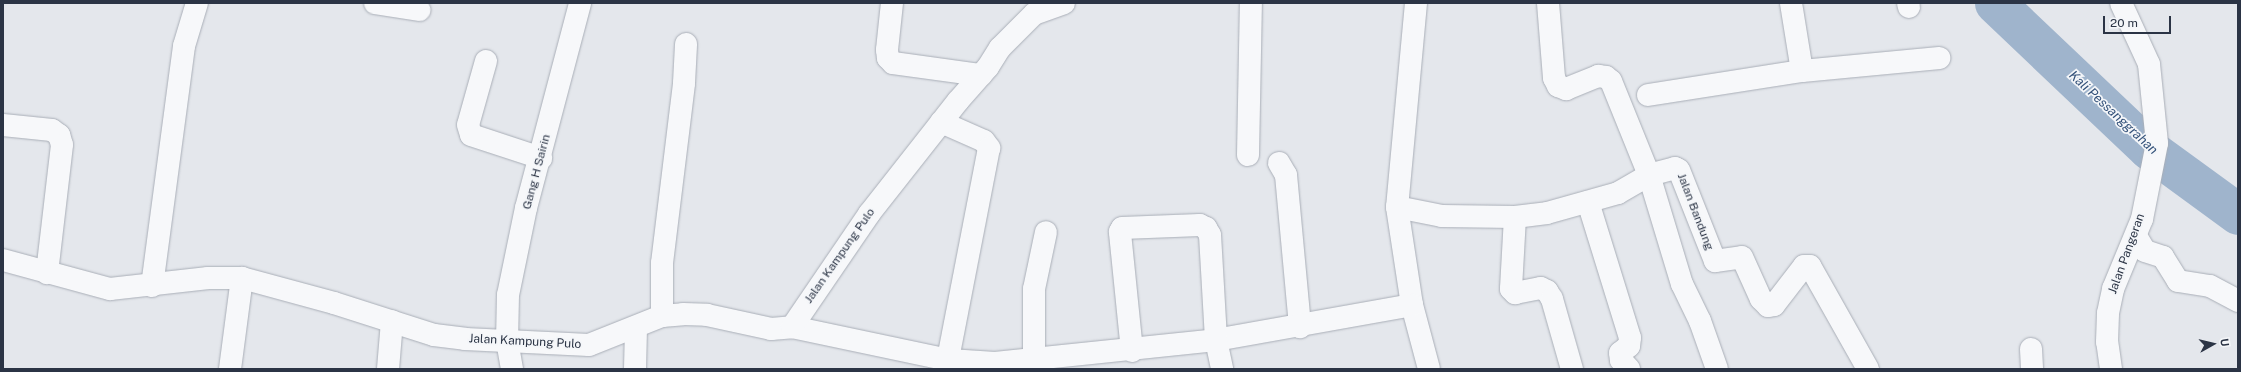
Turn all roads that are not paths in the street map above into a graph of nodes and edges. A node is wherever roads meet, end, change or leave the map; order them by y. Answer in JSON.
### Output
{"nodes":[{"id":1,"x":197,"y":3,"type":"edge"},
{"id":2,"x":375,"y":3,"type":"edge"},
{"id":3,"x":580,"y":3,"type":"edge"},
{"id":4,"x":892,"y":3,"type":"edge"},
{"id":5,"x":1064,"y":3,"type":"edge"},
{"id":6,"x":1251,"y":3,"type":"edge"},
{"id":7,"x":1416,"y":3,"type":"edge"},
{"id":8,"x":1548,"y":3,"type":"edge"},
{"id":9,"x":1791,"y":3,"type":"edge"},
{"id":10,"x":2121,"y":3,"type":"edge"},
{"id":11,"x":1035,"y":9,"type":"edge"},
{"id":12,"x":419,"y":10,"type":"dead end"},
{"id":13,"x":686,"y":44,"type":"dead end"},
{"id":14,"x":1939,"y":58,"type":"dead end"},
{"id":15,"x":486,"y":61,"type":"dead end"},
{"id":16,"x":1802,"y":71,"type":"junction"},
{"id":17,"x":981,"y":75,"type":"junction"},
{"id":18,"x":1648,"y":95,"type":"dead end"},
{"id":19,"x":941,"y":122,"type":"junction"},
{"id":20,"x":3,"y":125,"type":"edge"},
{"id":21,"x":1248,"y":155,"type":"dead end"},
{"id":22,"x":541,"y":158,"type":"junction"},
{"id":23,"x":1279,"y":163,"type":"dead end"},
{"id":24,"x":1649,"y":175,"type":"junction"},
{"id":25,"x":1588,"y":202,"type":"junction"},
{"id":26,"x":1398,"y":207,"type":"junction"},
{"id":27,"x":1515,"y":217,"type":"junction"},
{"id":28,"x":2139,"y":227,"type":"junction"},
{"id":29,"x":1046,"y":232,"type":"dead end"},
{"id":30,"x":3,"y":260,"type":"edge"},
{"id":31,"x":47,"y":273,"type":"junction"},
{"id":32,"x":242,"y":278,"type":"junction"},
{"id":33,"x":152,"y":286,"type":"junction"},
{"id":34,"x":2238,"y":301,"type":"edge"},
{"id":35,"x":1412,"y":305,"type":"junction"},
{"id":36,"x":662,"y":316,"type":"junction"},
{"id":37,"x":392,"y":321,"type":"junction"},
{"id":38,"x":636,"y":327,"type":"junction"},
{"id":39,"x":792,"y":327,"type":"junction"},
{"id":40,"x":1300,"y":327,"type":"junction"},
{"id":41,"x":1216,"y":340,"type":"junction"},
{"id":42,"x":507,"y":342,"type":"junction"},
{"id":43,"x":1132,"y":351,"type":"junction"},
{"id":44,"x":1034,"y":361,"type":"junction"},
{"id":45,"x":947,"y":364,"type":"edge"},
{"id":46,"x":230,"y":369,"type":"edge"},
{"id":47,"x":388,"y":369,"type":"edge"},
{"id":48,"x":512,"y":369,"type":"edge"},
{"id":49,"x":635,"y":369,"type":"edge"},
{"id":50,"x":1222,"y":369,"type":"edge"},
{"id":51,"x":1429,"y":369,"type":"edge"},
{"id":52,"x":1572,"y":369,"type":"edge"},
{"id":53,"x":1629,"y":369,"type":"edge"},
{"id":54,"x":1717,"y":369,"type":"edge"},
{"id":55,"x":1868,"y":369,"type":"edge"},
{"id":56,"x":2111,"y":369,"type":"edge"}],
"edges":[{"from":1,"to":33,"type":"street"},
{"from":2,"to":12,"type":"street"},
{"from":3,"to":22,"type":"street","name":"Gang H Sairin"},
{"from":4,"to":17,"type":"street"},
{"from":5,"to":11,"type":"street","name":"Jalan Kampung Pulo"},
{"from":6,"to":21,"type":"street"},
{"from":7,"to":26,"type":"street"},
{"from":8,"to":24,"type":"street"},
{"from":9,"to":16,"type":"street"},
{"from":10,"to":28,"type":"street","name":"Jalan Pangeran"},
{"from":11,"to":17,"type":"street","name":"Jalan Kampung Pulo"},
{"from":13,"to":36,"type":"street"},
{"from":14,"to":16,"type":"street"},
{"from":15,"to":22,"type":"street"},
{"from":16,"to":18,"type":"street"},
{"from":17,"to":19,"type":"street","name":"Jalan Kampung Pulo"},
{"from":19,"to":39,"type":"street","name":"Jalan Kampung Pulo"},
{"from":19,"to":45,"type":"street"},
{"from":20,"to":31,"type":"street"},
{"from":22,"to":42,"type":"street","name":"Gang H Sairin"},
{"from":23,"to":40,"type":"street"},
{"from":24,"to":25,"type":"street"},
{"from":24,"to":54,"type":"street"},
{"from":24,"to":55,"type":"street","name":"Jalan Bandung"},
{"from":25,"to":27,"type":"street"},
{"from":25,"to":53,"type":"street"},
{"from":26,"to":27,"type":"street"},
{"from":26,"to":35,"type":"street"},
{"from":27,"to":52,"type":"street"},
{"from":28,"to":34,"type":"street"},
{"from":28,"to":56,"type":"street","name":"Jalan Pangeran"},
{"from":29,"to":44,"type":"street"},
{"from":30,"to":31,"type":"street","name":"Jalan Kampung Pulo"},
{"from":31,"to":33,"type":"street","name":"Jalan Kampung Pulo"},
{"from":32,"to":33,"type":"street","name":"Jalan Kampung Pulo"},
{"from":32,"to":37,"type":"street","name":"Jalan Kampung Pulo"},
{"from":32,"to":46,"type":"street"},
{"from":35,"to":40,"type":"street"},
{"from":35,"to":51,"type":"street"},
{"from":36,"to":38,"type":"street","name":"Jalan Kampung Pulo"},
{"from":36,"to":39,"type":"street","name":"Jalan Kampung Pulo"},
{"from":37,"to":42,"type":"street","name":"Jalan Kampung Pulo"},
{"from":37,"to":47,"type":"street"},
{"from":38,"to":42,"type":"street","name":"Jalan Kampung Pulo"},
{"from":38,"to":49,"type":"street"},
{"from":39,"to":45,"type":"street"},
{"from":40,"to":41,"type":"street"},
{"from":41,"to":43,"type":"street"},
{"from":41,"to":43,"type":"street"},
{"from":41,"to":50,"type":"street"},
{"from":42,"to":48,"type":"street","name":"Gang H Sairin"},
{"from":43,"to":44,"type":"street"},
{"from":44,"to":45,"type":"street"}]}
